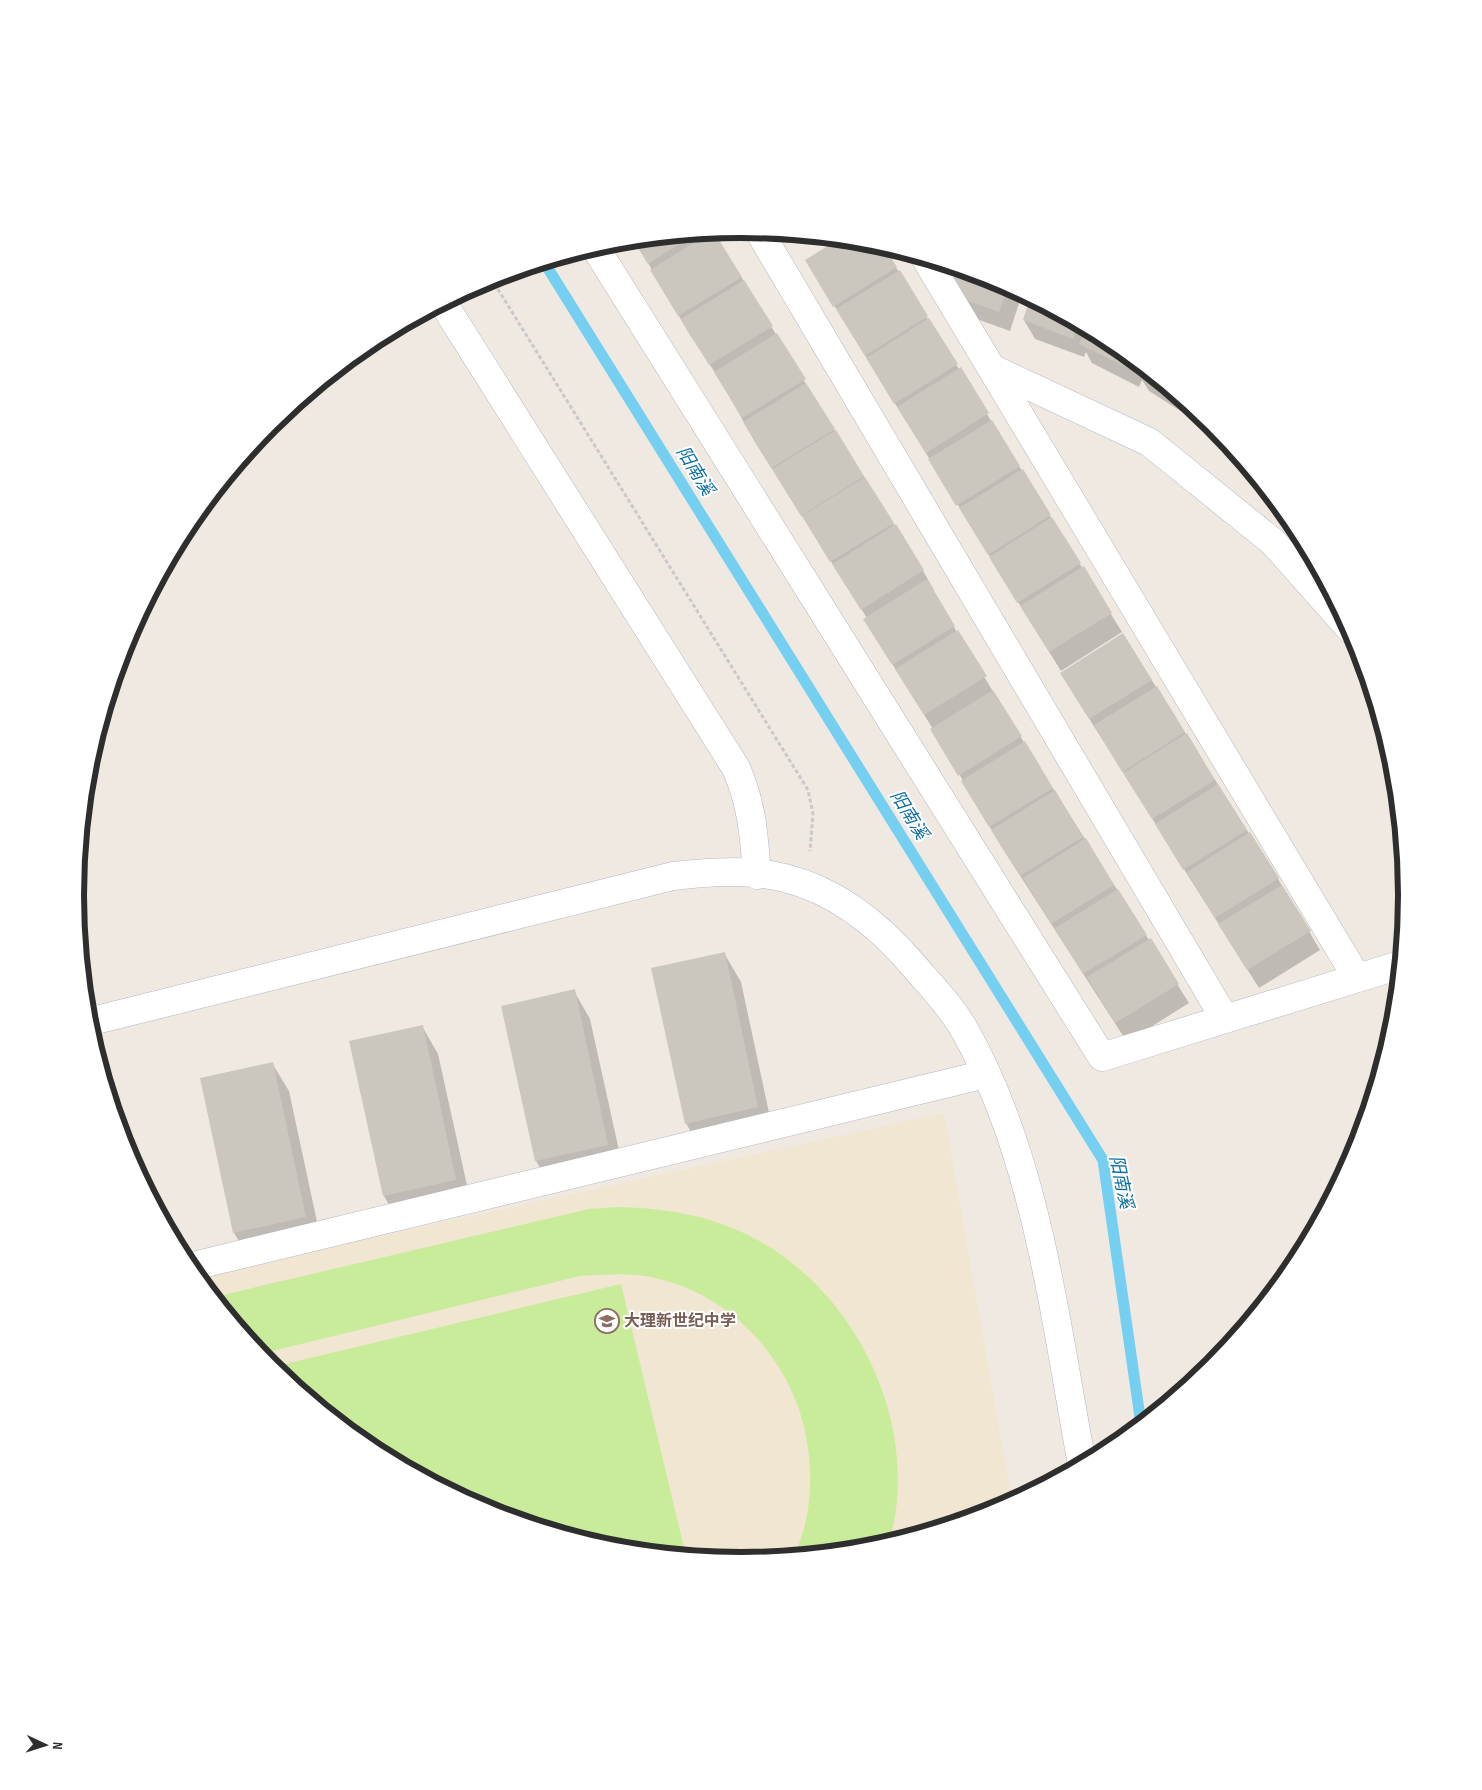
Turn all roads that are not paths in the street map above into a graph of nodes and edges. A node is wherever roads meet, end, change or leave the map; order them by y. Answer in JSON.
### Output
{"nodes":[{"id":1,"x":762,"y":238,"type":"edge"},
{"id":2,"x":599,"y":253,"type":"edge"},
{"id":3,"x":931,"y":266,"type":"edge"},
{"id":4,"x":446,"y":308,"type":"edge"},
{"id":5,"x":991,"y":368,"type":"junction"},
{"id":6,"x":1332,"y":608,"type":"edge"},
{"id":7,"x":758,"y":875,"type":"junction"},
{"id":8,"x":1394,"y":967,"type":"edge"},
{"id":9,"x":1357,"y":978,"type":"junction"},
{"id":10,"x":1225,"y":1019,"type":"junction"},
{"id":11,"x":96,"y":1020,"type":"edge"},
{"id":12,"x":986,"y":1074,"type":"junction"},
{"id":13,"x":198,"y":1265,"type":"edge"},
{"id":14,"x":1081,"y":1457,"type":"edge"}],
"edges":[{"from":1,"to":10,"type":"street"},
{"from":2,"to":10,"type":"street"},
{"from":3,"to":5,"type":"street"},
{"from":4,"to":7,"type":"street"},
{"from":5,"to":6,"type":"street"},
{"from":5,"to":9,"type":"street"},
{"from":7,"to":11,"type":"street"},
{"from":7,"to":12,"type":"street"},
{"from":8,"to":9,"type":"street"},
{"from":9,"to":10,"type":"street"},
{"from":12,"to":13,"type":"street"},
{"from":12,"to":14,"type":"street"}]}
